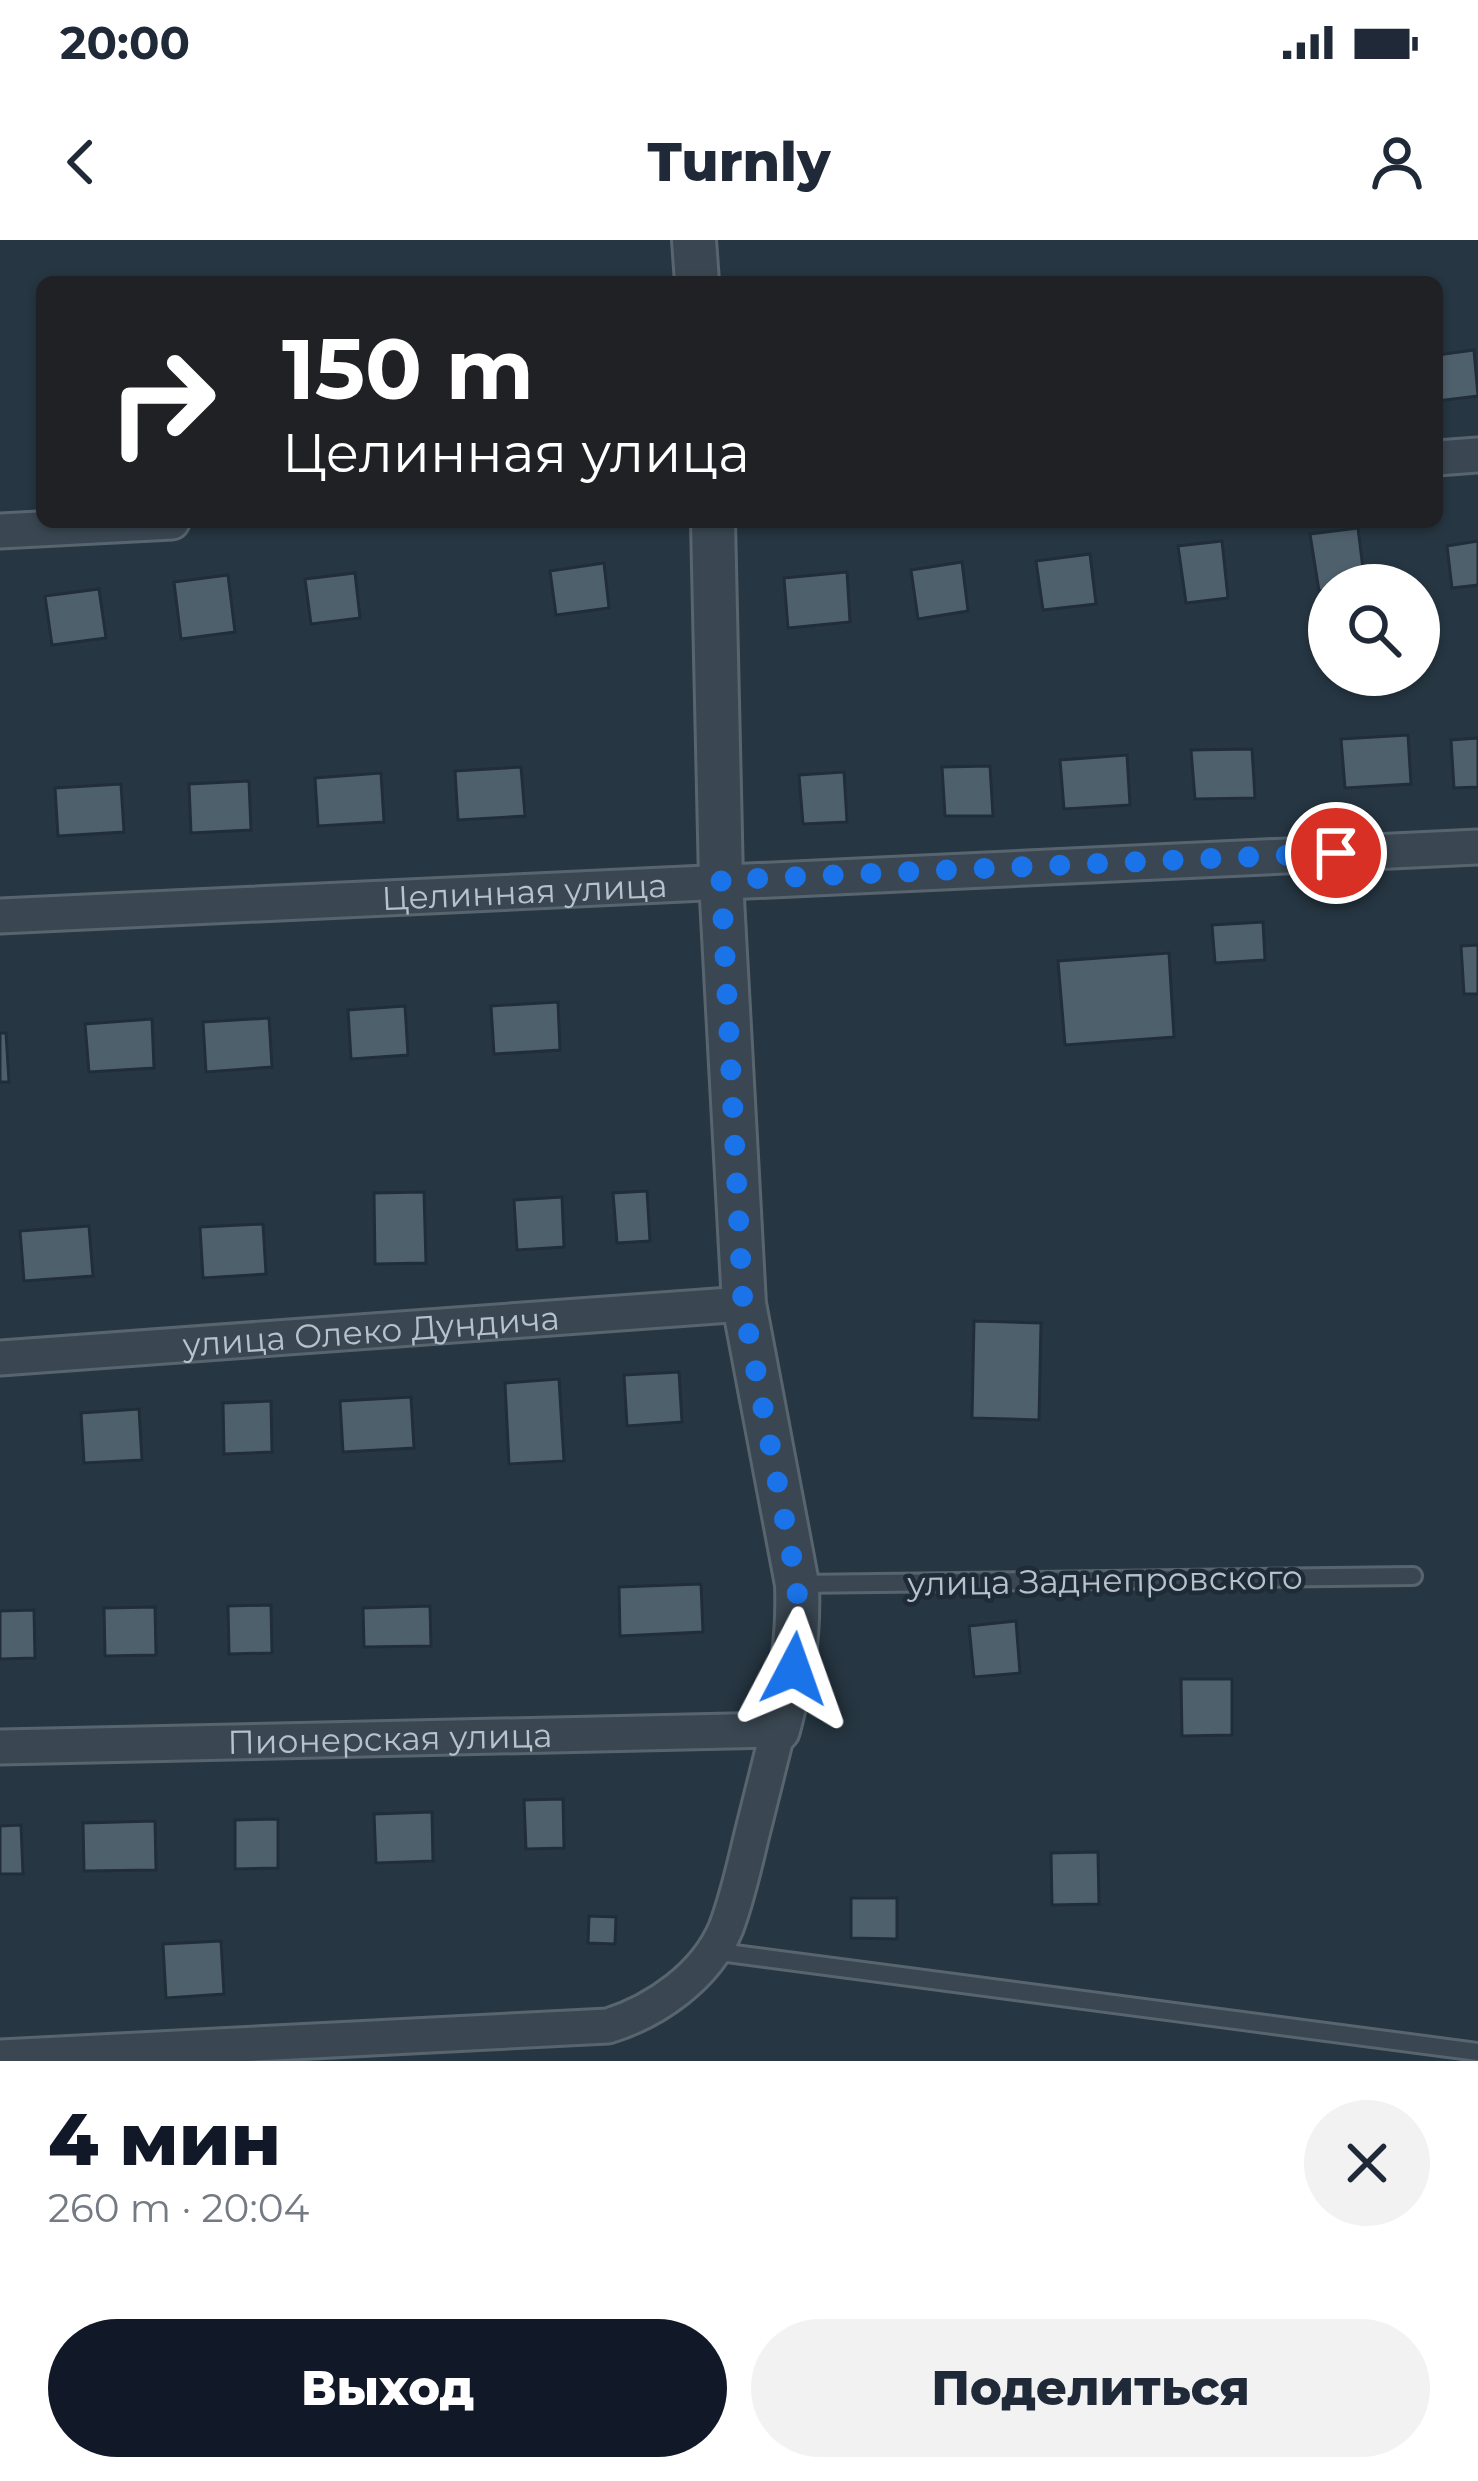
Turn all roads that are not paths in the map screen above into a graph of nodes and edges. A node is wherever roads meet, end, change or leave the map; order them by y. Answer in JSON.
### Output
{"nodes":[{"id":1,"x":694,"y":240,"type":"edge"},
{"id":2,"x":697,"y":276,"type":"edge"},
{"id":3,"x":1478,"y":455,"type":"edge"},
{"id":4,"x":1443,"y":458,"type":"edge"},
{"id":5,"x":57,"y":528,"type":"edge"},
{"id":6,"x":713,"y":528,"type":"edge"},
{"id":7,"x":0,"y":531,"type":"edge"},
{"id":8,"x":1478,"y":847,"type":"edge"},
{"id":9,"x":721,"y":880,"type":"junction"},
{"id":10,"x":0,"y":916,"type":"edge"},
{"id":11,"x":743,"y":1304,"type":"junction"},
{"id":12,"x":0,"y":1358,"type":"edge"},
{"id":13,"x":1413,"y":1576,"type":"dead end"},
{"id":14,"x":797,"y":1584,"type":"junction"},
{"id":15,"x":778,"y":1730,"type":"junction"},
{"id":16,"x":0,"y":1747,"type":"edge"},
{"id":17,"x":711,"y":1951,"type":"junction"},
{"id":18,"x":1478,"y":2052,"type":"edge"},
{"id":19,"x":0,"y":2056,"type":"edge"}],
"edges":[{"from":1,"to":2,"type":"street"},
{"from":3,"to":4,"type":"street"},
{"from":5,"to":7,"type":"street"},
{"from":6,"to":9,"type":"street"},
{"from":8,"to":9,"type":"street","name":"Целинная улица"},
{"from":9,"to":10,"type":"street","name":"Целинная улица"},
{"from":9,"to":11,"type":"street"},
{"from":11,"to":12,"type":"street","name":"улица Олеко Дундича"},
{"from":11,"to":14,"type":"street"},
{"from":13,"to":14,"type":"lane","name":"улица Заднепровского"},
{"from":14,"to":15,"type":"street"},
{"from":15,"to":16,"type":"street","name":"Пионерская улица"},
{"from":15,"to":17,"type":"street"},
{"from":17,"to":18,"type":"lane"},
{"from":17,"to":19,"type":"street"}]}
